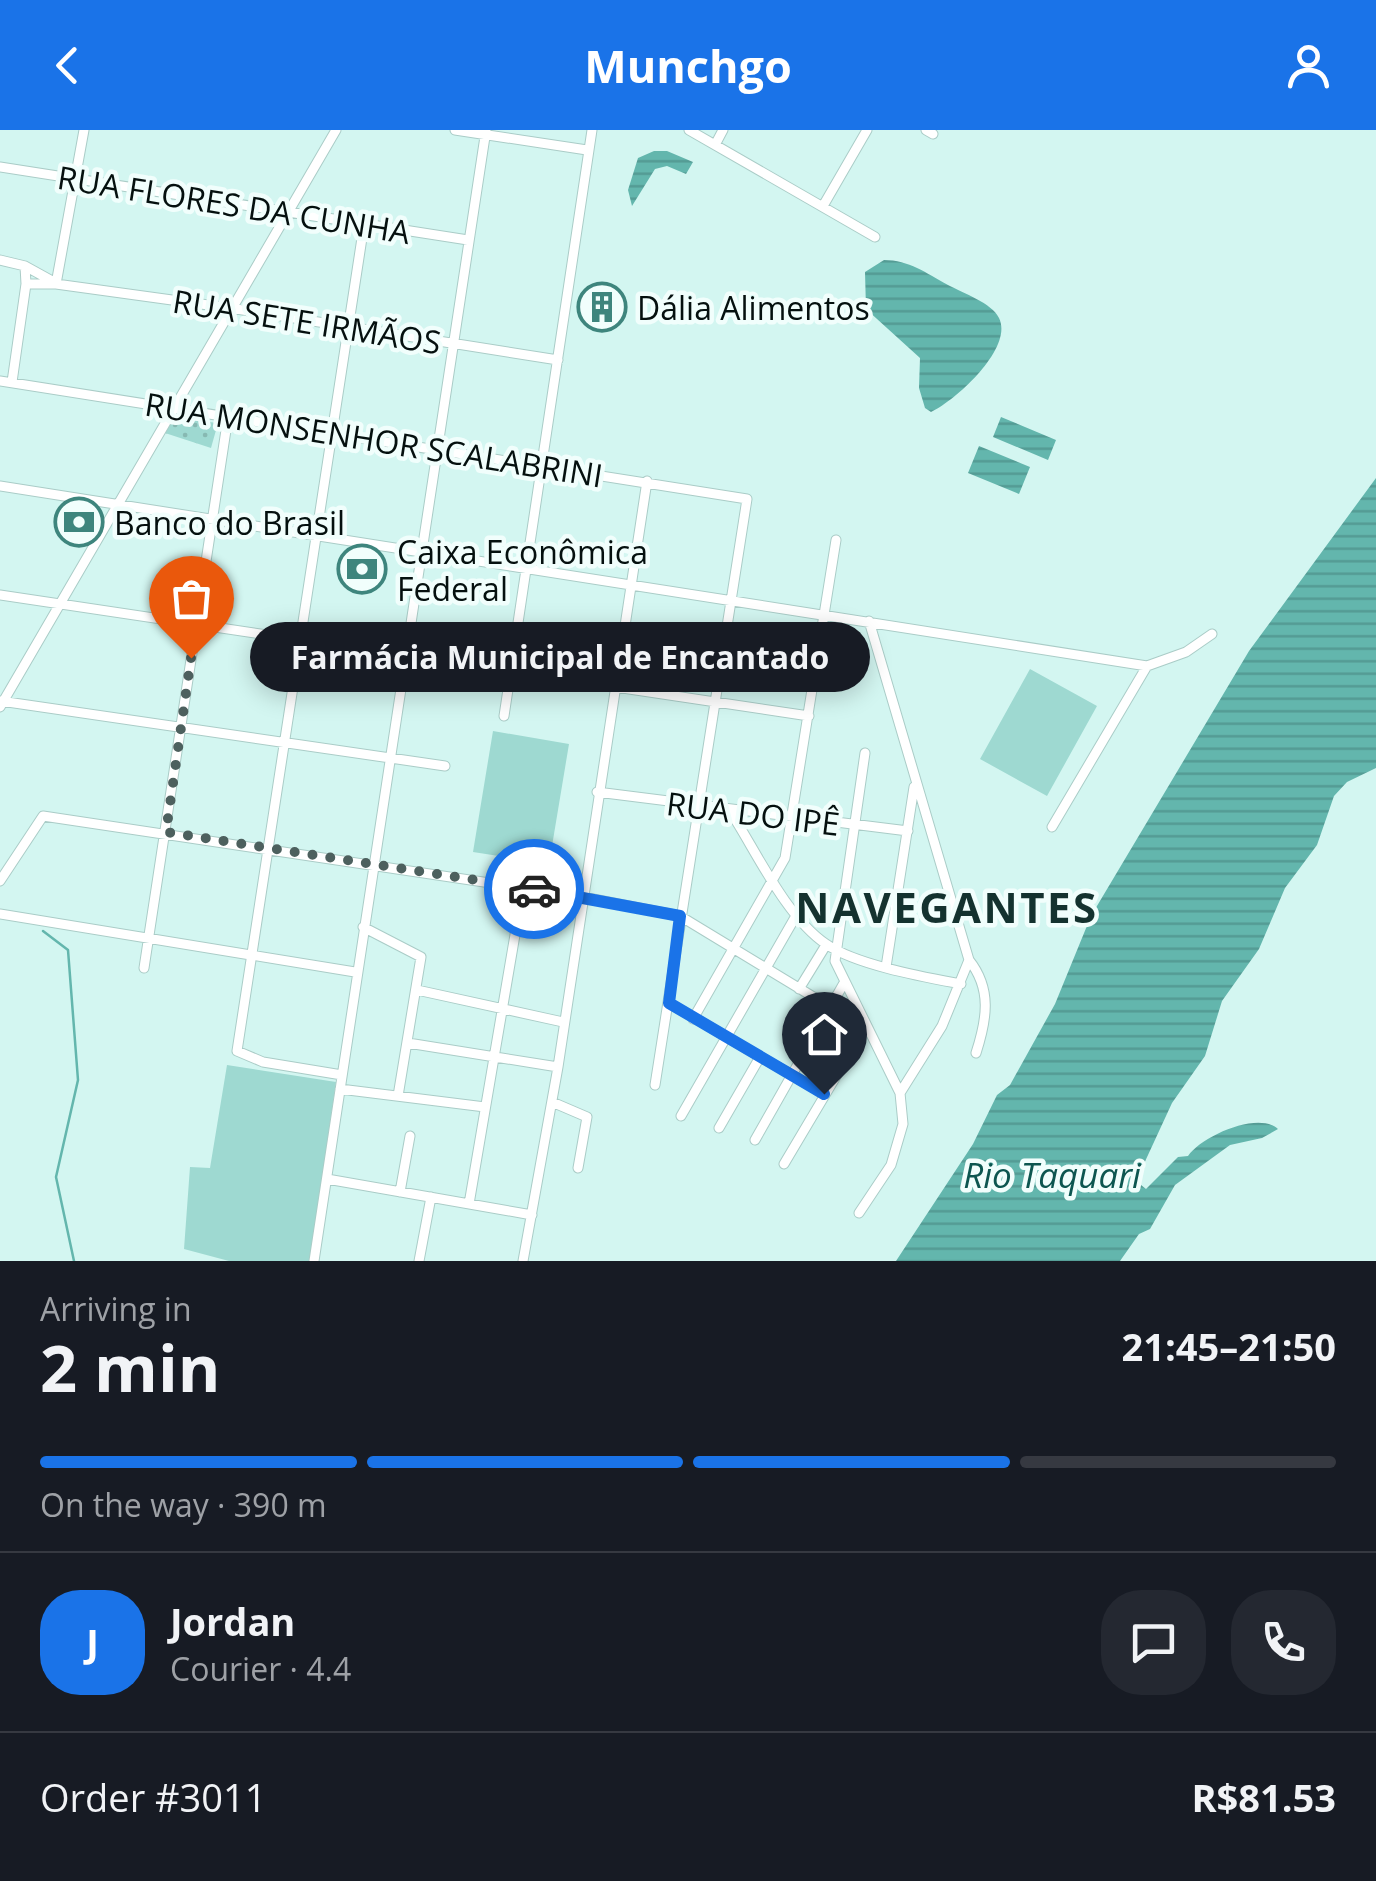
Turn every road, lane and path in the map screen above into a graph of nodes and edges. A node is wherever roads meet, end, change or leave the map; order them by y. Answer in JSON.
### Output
{"nodes":[{"id":1,"x":84,"y":130,"type":"edge"},
{"id":2,"x":336,"y":130,"type":"edge"},
{"id":3,"x":455,"y":130,"type":"edge"},
{"id":4,"x":592,"y":130,"type":"edge"},
{"id":5,"x":689,"y":130,"type":"edge"},
{"id":6,"x":723,"y":130,"type":"edge"},
{"id":7,"x":867,"y":130,"type":"edge"},
{"id":8,"x":485,"y":132,"type":"edge"},
{"id":9,"x":715,"y":145,"type":"junction"},
{"id":10,"x":587,"y":150,"type":"junction"},
{"id":11,"x":0,"y":167,"type":"edge"},
{"id":12,"x":76,"y":179,"type":"junction"},
{"id":13,"x":823,"y":206,"type":"junction"},
{"id":14,"x":289,"y":213,"type":"junction"},
{"id":15,"x":364,"y":225,"type":"junction"},
{"id":16,"x":875,"y":237,"type":"dead end"},
{"id":17,"x":468,"y":240,"type":"junction"},
{"id":18,"x":0,"y":260,"type":"edge"},
{"id":19,"x":25,"y":266,"type":"junction"},
{"id":20,"x":26,"y":284,"type":"junction"},
{"id":21,"x":56,"y":284,"type":"junction"},
{"id":22,"x":230,"y":308,"type":"junction"},
{"id":23,"x":349,"y":327,"type":"junction"},
{"id":24,"x":452,"y":344,"type":"junction"},
{"id":25,"x":558,"y":360,"type":"junction"},
{"id":26,"x":0,"y":381,"type":"edge"},
{"id":27,"x":12,"y":382,"type":"junction"},
{"id":28,"x":172,"y":409,"type":"junction"},
{"id":29,"x":228,"y":417,"type":"junction"},
{"id":30,"x":333,"y":433,"type":"junction"},
{"id":31,"x":438,"y":449,"type":"junction"},
{"id":32,"x":542,"y":464,"type":"junction"},
{"id":33,"x":647,"y":481,"type":"junction"},
{"id":34,"x":0,"y":486,"type":"edge"},
{"id":35,"x":117,"y":505,"type":"junction"},
{"id":36,"x":214,"y":520,"type":"junction"},
{"id":37,"x":316,"y":537,"type":"junction"},
{"id":38,"x":836,"y":540,"type":"dead end"},
{"id":39,"x":422,"y":553,"type":"junction"},
{"id":40,"x":525,"y":568,"type":"junction"},
{"id":41,"x":632,"y":584,"type":"junction"},
{"id":42,"x":0,"y":595,"type":"edge"},
{"id":43,"x":734,"y":600,"type":"junction"},
{"id":44,"x":59,"y":604,"type":"junction"},
{"id":45,"x":826,"y":614,"type":"junction"},
{"id":46,"x":870,"y":621,"type":"junction"},
{"id":47,"x":196,"y":623,"type":"junction"},
{"id":48,"x":1212,"y":634,"type":"dead end"},
{"id":49,"x":302,"y":641,"type":"junction"},
{"id":50,"x":407,"y":656,"type":"junction"},
{"id":51,"x":1147,"y":666,"type":"junction"},
{"id":52,"x":510,"y":672,"type":"junction"},
{"id":53,"x":614,"y":688,"type":"junction"},
{"id":54,"x":1,"y":703,"type":"edge"},
{"id":55,"x":718,"y":703,"type":"junction"},
{"id":56,"x":504,"y":716,"type":"dead end"},
{"id":57,"x":809,"y":716,"type":"junction"},
{"id":58,"x":181,"y":730,"type":"junction"},
{"id":59,"x":284,"y":745,"type":"junction"},
{"id":60,"x":865,"y":753,"type":"dead end"},
{"id":61,"x":390,"y":758,"type":"junction"},
{"id":62,"x":445,"y":766,"type":"dead end"},
{"id":63,"x":915,"y":784,"type":"junction"},
{"id":64,"x":598,"y":792,"type":"junction"},
{"id":65,"x":701,"y":808,"type":"junction"},
{"id":66,"x":730,"y":812,"type":"junction"},
{"id":67,"x":792,"y":818,"type":"junction"},
{"id":68,"x":852,"y":825,"type":"junction"},
{"id":69,"x":1052,"y":827,"type":"dead end"},
{"id":70,"x":908,"y":831,"type":"junction"},
{"id":71,"x":166,"y":832,"type":"junction"},
{"id":72,"x":269,"y":850,"type":"junction"},
{"id":73,"x":373,"y":864,"type":"junction"},
{"id":74,"x":0,"y":881,"type":"edge"},
{"id":75,"x":772,"y":881,"type":"junction"},
{"id":76,"x":522,"y":888,"type":"junction"},
{"id":77,"x":583,"y":897,"type":"junction"},
{"id":78,"x":0,"y":914,"type":"edge"},
{"id":79,"x":798,"y":914,"type":"junction"},
{"id":80,"x":680,"y":916,"type":"junction"},
{"id":81,"x":364,"y":927,"type":"junction"},
{"id":82,"x":148,"y":936,"type":"junction"},
{"id":83,"x":831,"y":946,"type":"junction"},
{"id":84,"x":734,"y":950,"type":"junction"},
{"id":85,"x":254,"y":952,"type":"junction"},
{"id":86,"x":968,"y":960,"type":"junction"},
{"id":87,"x":886,"y":967,"type":"junction"},
{"id":88,"x":144,"y":968,"type":"dead end"},
{"id":89,"x":766,"y":970,"type":"junction"},
{"id":90,"x":355,"y":972,"type":"junction"},
{"id":91,"x":844,"y":983,"type":"junction"},
{"id":92,"x":961,"y":984,"type":"junction"},
{"id":93,"x":417,"y":990,"type":"junction"},
{"id":94,"x":799,"y":990,"type":"junction"},
{"id":95,"x":669,"y":1003,"type":"junction"},
{"id":96,"x":501,"y":1005,"type":"junction"},
{"id":97,"x":830,"y":1007,"type":"junction"},
{"id":98,"x":693,"y":1018,"type":"junction"},
{"id":99,"x":563,"y":1022,"type":"junction"},
{"id":100,"x":866,"y":1026,"type":"junction"},
{"id":101,"x":725,"y":1038,"type":"junction"},
{"id":102,"x":408,"y":1043,"type":"junction"},
{"id":103,"x":976,"y":1052,"type":"dead end"},
{"id":104,"x":491,"y":1057,"type":"junction"},
{"id":105,"x":760,"y":1057,"type":"junction"},
{"id":106,"x":558,"y":1067,"type":"junction"},
{"id":107,"x":342,"y":1074,"type":"junction"},
{"id":108,"x":792,"y":1075,"type":"junction"},
{"id":109,"x":655,"y":1084,"type":"dead end"},
{"id":110,"x":340,"y":1089,"type":"junction"},
{"id":111,"x":900,"y":1092,"type":"junction"},
{"id":112,"x":824,"y":1094,"type":"junction"},
{"id":113,"x":398,"y":1096,"type":"junction"},
{"id":114,"x":552,"y":1102,"type":"junction"},
{"id":115,"x":485,"y":1107,"type":"junction"},
{"id":116,"x":682,"y":1116,"type":"dead end"},
{"id":117,"x":719,"y":1128,"type":"dead end"},
{"id":118,"x":410,"y":1136,"type":"dead end"},
{"id":119,"x":756,"y":1140,"type":"dead end"},
{"id":120,"x":784,"y":1164,"type":"dead end"},
{"id":121,"x":578,"y":1168,"type":"dead end"},
{"id":122,"x":327,"y":1179,"type":"junction"},
{"id":123,"x":400,"y":1192,"type":"junction"},
{"id":124,"x":431,"y":1196,"type":"junction"},
{"id":125,"x":469,"y":1204,"type":"junction"},
{"id":126,"x":859,"y":1213,"type":"dead end"},
{"id":127,"x":532,"y":1215,"type":"junction"},
{"id":128,"x":314,"y":1261,"type":"edge"},
{"id":129,"x":419,"y":1261,"type":"edge"},
{"id":130,"x":523,"y":1261,"type":"edge"}],
"edges":[{"from":1,"to":12,"type":"street"},
{"from":2,"to":14,"type":"street"},
{"from":3,"to":8,"type":"street"},
{"from":4,"to":10,"type":"street"},
{"from":5,"to":9,"type":"street"},
{"from":6,"to":9,"type":"street"},
{"from":7,"to":13,"type":"street"},
{"from":8,"to":10,"type":"street"},
{"from":8,"to":17,"type":"street"},
{"from":9,"to":13,"type":"street"},
{"from":10,"to":25,"type":"street"},
{"from":11,"to":12,"type":"street","name":"RUA FLORES DA CUNHA"},
{"from":12,"to":14,"type":"street","name":"RUA FLORES DA CUNHA"},
{"from":12,"to":21,"type":"street"},
{"from":13,"to":16,"type":"street"},
{"from":14,"to":15,"type":"street","name":"RUA FLORES DA CUNHA"},
{"from":14,"to":22,"type":"street"},
{"from":15,"to":17,"type":"street","name":"RUA FLORES DA CUNHA"},
{"from":15,"to":23,"type":"street"},
{"from":17,"to":24,"type":"street"},
{"from":18,"to":19,"type":"street"},
{"from":19,"to":20,"type":"street"},
{"from":19,"to":21,"type":"street"},
{"from":20,"to":21,"type":"street"},
{"from":20,"to":27,"type":"street"},
{"from":21,"to":22,"type":"street","name":"RUA SETE IRMÃOS"},
{"from":22,"to":23,"type":"street","name":"RUA SETE IRMÃOS"},
{"from":22,"to":28,"type":"street"},
{"from":23,"to":24,"type":"street","name":"RUA SETE IRMÃOS"},
{"from":23,"to":30,"type":"street"},
{"from":24,"to":25,"type":"street","name":"RUA SETE IRMÃOS"},
{"from":24,"to":31,"type":"street"},
{"from":25,"to":32,"type":"street"},
{"from":26,"to":27,"type":"street","name":"RUA MONSENHOR SCALABRINI"},
{"from":27,"to":28,"type":"street","name":"RUA MONSENHOR SCALABRINI"},
{"from":28,"to":29,"type":"street","name":"RUA MONSENHOR SCALABRINI"},
{"from":28,"to":35,"type":"street"},
{"from":29,"to":30,"type":"street","name":"RUA MONSENHOR SCALABRINI"},
{"from":29,"to":36,"type":"street"},
{"from":30,"to":31,"type":"street","name":"RUA MONSENHOR SCALABRINI"},
{"from":30,"to":37,"type":"street"},
{"from":31,"to":32,"type":"street","name":"RUA MONSENHOR SCALABRINI"},
{"from":31,"to":39,"type":"street"},
{"from":32,"to":33,"type":"street","name":"RUA MONSENHOR SCALABRINI"},
{"from":32,"to":40,"type":"street"},
{"from":33,"to":41,"type":"street"},
{"from":33,"to":43,"type":"street","name":"RUA MONSENHOR SCALABRINI"},
{"from":34,"to":35,"type":"street"},
{"from":35,"to":36,"type":"street"},
{"from":35,"to":44,"type":"street"},
{"from":36,"to":37,"type":"street"},
{"from":36,"to":47,"type":"street"},
{"from":37,"to":39,"type":"street"},
{"from":37,"to":49,"type":"street"},
{"from":38,"to":45,"type":"street"},
{"from":39,"to":40,"type":"street"},
{"from":39,"to":50,"type":"street"},
{"from":40,"to":41,"type":"street"},
{"from":40,"to":52,"type":"street"},
{"from":41,"to":43,"type":"street"},
{"from":41,"to":53,"type":"street"},
{"from":42,"to":44,"type":"street"},
{"from":43,"to":45,"type":"street"},
{"from":43,"to":55,"type":"street"},
{"from":44,"to":47,"type":"street"},
{"from":44,"to":54,"type":"street"},
{"from":45,"to":46,"type":"street"},
{"from":45,"to":57,"type":"street"},
{"from":46,"to":51,"type":"street"},
{"from":46,"to":63,"type":"street"},
{"from":47,"to":49,"type":"street"},
{"from":47,"to":58,"type":"street"},
{"from":48,"to":51,"type":"street"},
{"from":49,"to":50,"type":"street"},
{"from":49,"to":59,"type":"street"},
{"from":50,"to":52,"type":"street"},
{"from":50,"to":61,"type":"street"},
{"from":51,"to":69,"type":"street"},
{"from":52,"to":53,"type":"street"},
{"from":52,"to":56,"type":"street"},
{"from":53,"to":55,"type":"street"},
{"from":53,"to":64,"type":"street"},
{"from":54,"to":58,"type":"street"},
{"from":55,"to":57,"type":"street"},
{"from":55,"to":65,"type":"street"},
{"from":57,"to":67,"type":"street"},
{"from":58,"to":59,"type":"street"},
{"from":58,"to":71,"type":"street"},
{"from":59,"to":61,"type":"street"},
{"from":59,"to":72,"type":"street"},
{"from":60,"to":68,"type":"street"},
{"from":61,"to":62,"type":"street"},
{"from":61,"to":73,"type":"street"},
{"from":63,"to":70,"type":"street"},
{"from":63,"to":86,"type":"street"},
{"from":64,"to":65,"type":"street","name":"RUA DO IPÊ"},
{"from":64,"to":77,"type":"street"},
{"from":65,"to":66,"type":"street","name":"RUA DO IPÊ"},
{"from":65,"to":80,"type":"street"},
{"from":66,"to":67,"type":"street","name":"RUA DO IPÊ"},
{"from":66,"to":75,"type":"street"},
{"from":67,"to":68,"type":"street","name":"RUA DO IPÊ"},
{"from":67,"to":75,"type":"street"},
{"from":68,"to":70,"type":"street","name":"RUA DO IPÊ"},
{"from":68,"to":83,"type":"street"},
{"from":70,"to":87,"type":"street"},
{"from":71,"to":72,"type":"street"},
{"from":71,"to":74,"type":"street"},
{"from":71,"to":82,"type":"street"},
{"from":72,"to":73,"type":"street"},
{"from":72,"to":85,"type":"street"},
{"from":73,"to":76,"type":"street"},
{"from":73,"to":81,"type":"street"},
{"from":75,"to":79,"type":"street"},
{"from":75,"to":84,"type":"street"},
{"from":76,"to":77,"type":"street"},
{"from":76,"to":96,"type":"street"},
{"from":77,"to":80,"type":"street"},
{"from":77,"to":99,"type":"street"},
{"from":78,"to":82,"type":"street"},
{"from":79,"to":83,"type":"street"},
{"from":79,"to":89,"type":"street"},
{"from":80,"to":84,"type":"street"},
{"from":80,"to":95,"type":"street"},
{"from":81,"to":90,"type":"street"},
{"from":81,"to":93,"type":"street"},
{"from":82,"to":85,"type":"street"},
{"from":82,"to":88,"type":"street"},
{"from":83,"to":87,"type":"street"},
{"from":83,"to":91,"type":"street"},
{"from":83,"to":94,"type":"street"},
{"from":84,"to":89,"type":"street"},
{"from":84,"to":98,"type":"street"},
{"from":85,"to":90,"type":"street"},
{"from":85,"to":107,"type":"street"},
{"from":86,"to":92,"type":"street"},
{"from":86,"to":103,"type":"street"},
{"from":87,"to":92,"type":"street"},
{"from":89,"to":94,"type":"street"},
{"from":89,"to":101,"type":"street"},
{"from":90,"to":107,"type":"street"},
{"from":91,"to":97,"type":"street"},
{"from":91,"to":100,"type":"street"},
{"from":92,"to":111,"type":"street"},
{"from":93,"to":96,"type":"street"},
{"from":93,"to":102,"type":"street"},
{"from":94,"to":97,"type":"street"},
{"from":95,"to":98,"type":"street"},
{"from":95,"to":109,"type":"street"},
{"from":96,"to":99,"type":"street"},
{"from":96,"to":104,"type":"street"},
{"from":97,"to":108,"type":"street"},
{"from":98,"to":101,"type":"street"},
{"from":99,"to":106,"type":"street"},
{"from":100,"to":111,"type":"street"},
{"from":100,"to":112,"type":"street"},
{"from":101,"to":105,"type":"street"},
{"from":101,"to":116,"type":"street"},
{"from":102,"to":104,"type":"street"},
{"from":102,"to":113,"type":"street"},
{"from":104,"to":106,"type":"street"},
{"from":104,"to":115,"type":"street"},
{"from":105,"to":108,"type":"street"},
{"from":105,"to":117,"type":"street"},
{"from":106,"to":114,"type":"street"},
{"from":107,"to":110,"type":"street"},
{"from":108,"to":112,"type":"street"},
{"from":108,"to":119,"type":"street"},
{"from":110,"to":113,"type":"street"},
{"from":110,"to":122,"type":"street"},
{"from":111,"to":126,"type":"street"},
{"from":112,"to":120,"type":"street"},
{"from":113,"to":115,"type":"street"},
{"from":114,"to":121,"type":"street"},
{"from":114,"to":127,"type":"street"},
{"from":115,"to":125,"type":"street"},
{"from":118,"to":123,"type":"street"},
{"from":122,"to":123,"type":"street"},
{"from":122,"to":128,"type":"street"},
{"from":123,"to":124,"type":"street"},
{"from":124,"to":125,"type":"street"},
{"from":124,"to":129,"type":"street"},
{"from":125,"to":127,"type":"street"},
{"from":127,"to":130,"type":"street"}]}
